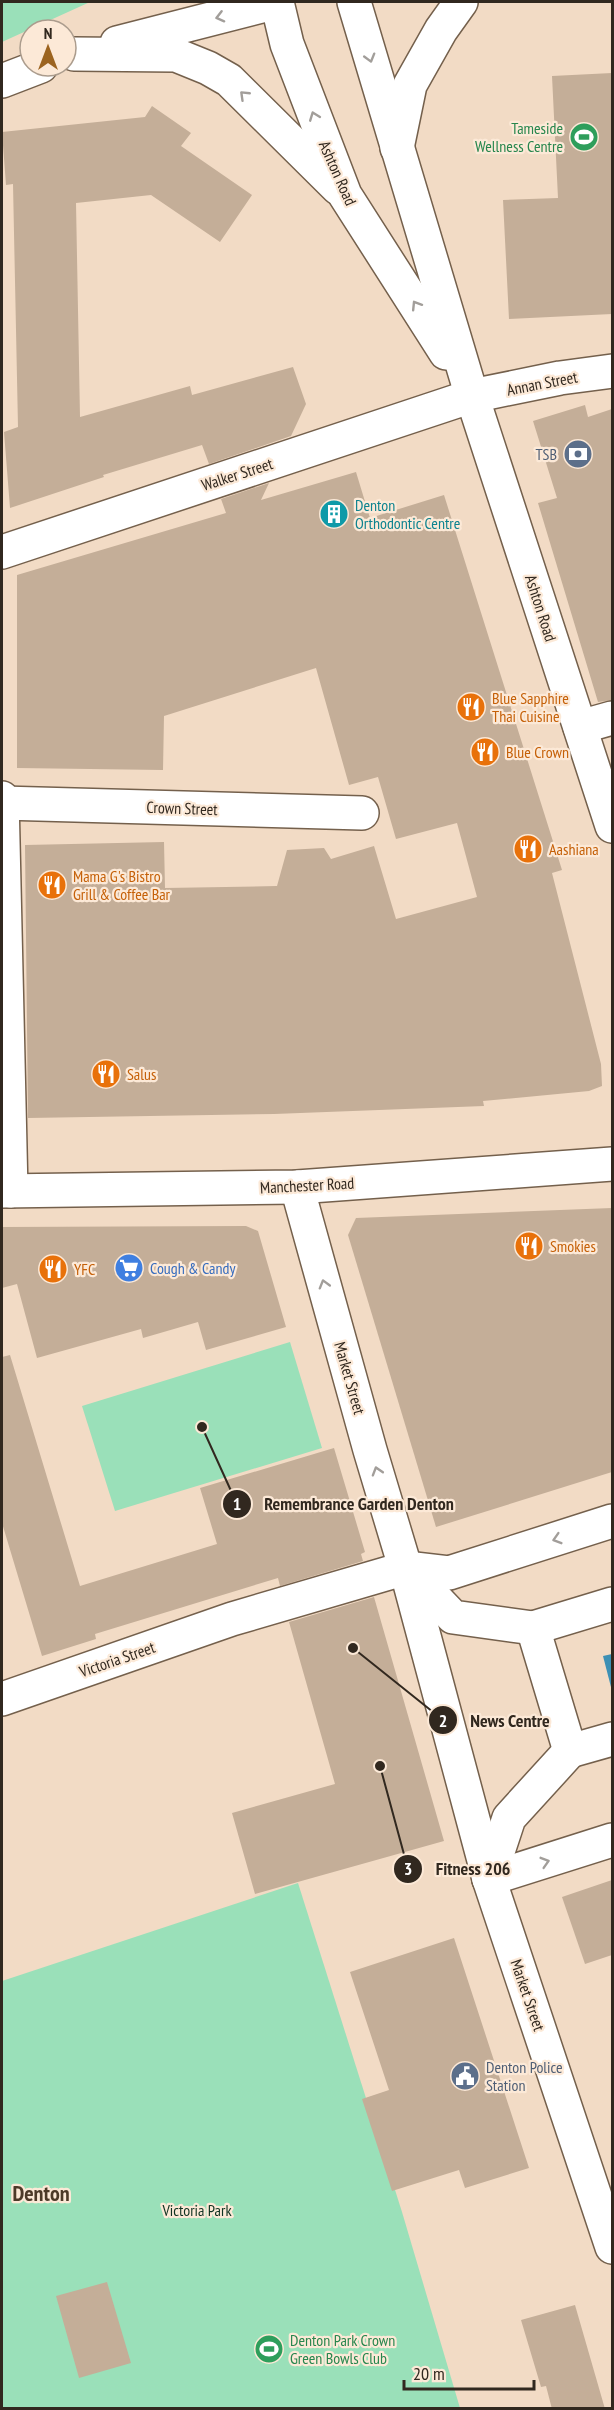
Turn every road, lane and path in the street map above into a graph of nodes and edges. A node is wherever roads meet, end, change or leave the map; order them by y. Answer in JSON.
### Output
{"nodes":[{"id":1,"x":278,"y":2,"type":"edge"},
{"id":2,"x":354,"y":2,"type":"edge"},
{"id":3,"x":461,"y":2,"type":"edge"},
{"id":4,"x":78,"y":53,"type":"edge"},
{"id":5,"x":78,"y":55,"type":"edge"},
{"id":6,"x":18,"y":75,"type":"edge"},
{"id":7,"x":2,"y":81,"type":"edge"},
{"id":8,"x":397,"y":148,"type":"junction"},
{"id":9,"x":345,"y":195,"type":"junction"},
{"id":10,"x":612,"y":371,"type":"edge"},
{"id":11,"x":471,"y":393,"type":"junction"},
{"id":12,"x":2,"y":552,"type":"edge"},
{"id":13,"x":612,"y":718,"type":"edge"},
{"id":14,"x":580,"y":727,"type":"junction"},
{"id":15,"x":2,"y":798,"type":"edge"},
{"id":16,"x":2,"y":803,"type":"edge"},
{"id":17,"x":362,"y":813,"type":"dead end"},
{"id":18,"x":612,"y":826,"type":"edge"},
{"id":19,"x":612,"y":1164,"type":"edge"},
{"id":20,"x":297,"y":1187,"type":"junction"},
{"id":21,"x":6,"y":1191,"type":"edge"},
{"id":22,"x":612,"y":1521,"type":"edge"},
{"id":23,"x":406,"y":1568,"type":"junction"},
{"id":24,"x":612,"y":1604,"type":"edge"},
{"id":25,"x":533,"y":1628,"type":"junction"},
{"id":26,"x":4,"y":1688,"type":"edge"},
{"id":27,"x":612,"y":1739,"type":"edge"},
{"id":28,"x":570,"y":1751,"type":"junction"},
{"id":29,"x":612,"y":1840,"type":"edge"},
{"id":30,"x":489,"y":1879,"type":"junction"},
{"id":31,"x":612,"y":2247,"type":"edge"}],
"edges":[{"from":1,"to":4,"type":"main road","one_way":true},
{"from":9,"to":1,"type":"main road","name":"Ashton Road","one_way":true},
{"from":2,"to":8,"type":"main road","name":"Ashton Road","one_way":true},
{"from":3,"to":8,"type":"main road"},
{"from":9,"to":5,"type":"main road","one_way":true},
{"from":6,"to":7,"type":"main road"},
{"from":8,"to":11,"type":"main road","name":"Ashton Road"},
{"from":11,"to":9,"type":"main road","name":"Ashton Road","one_way":true},
{"from":10,"to":11,"type":"main road","name":"Annan Street"},
{"from":11,"to":12,"type":"main road","name":"Walker Street"},
{"from":11,"to":14,"type":"main road","name":"Ashton Road"},
{"from":13,"to":14,"type":"main road"},
{"from":14,"to":18,"type":"main road","name":"Ashton Road"},
{"from":15,"to":16,"type":"main road"},
{"from":16,"to":17,"type":"main road","name":"Crown Street"},
{"from":16,"to":21,"type":"main road"},
{"from":19,"to":20,"type":"main road","name":"Manchester Road"},
{"from":20,"to":21,"type":"main road","name":"Manchester Road"},
{"from":23,"to":20,"type":"main road","name":"Market Street","one_way":true},
{"from":22,"to":23,"type":"main road","one_way":true},
{"from":23,"to":25,"type":"main road"},
{"from":23,"to":26,"type":"main road","name":"Victoria Street"},
{"from":23,"to":30,"type":"main road","name":"Market Street"},
{"from":24,"to":25,"type":"main road"},
{"from":25,"to":28,"type":"main road"},
{"from":27,"to":28,"type":"main road"},
{"from":28,"to":30,"type":"main road"},
{"from":30,"to":29,"type":"main road","one_way":true},
{"from":30,"to":31,"type":"main road","name":"Market Street"}]}
